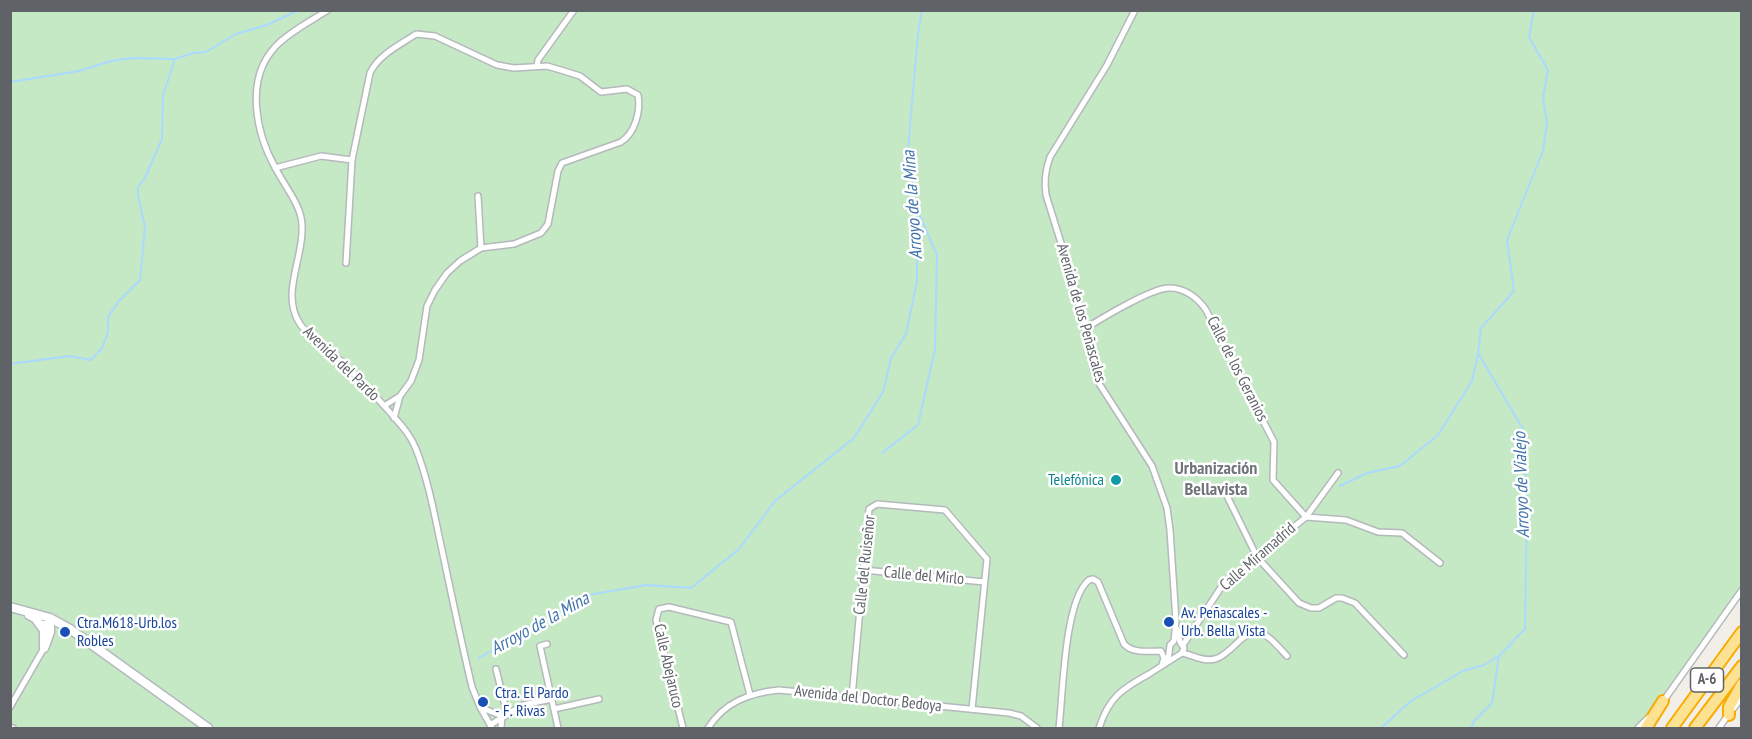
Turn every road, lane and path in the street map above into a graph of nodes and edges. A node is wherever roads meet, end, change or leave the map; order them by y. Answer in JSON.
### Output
{"nodes":[{"id":1,"x":328,"y":10,"type":"edge"},
{"id":2,"x":574,"y":10,"type":"edge"},
{"id":3,"x":1135,"y":10,"type":"edge"},
{"id":4,"x":537,"y":66,"type":"junction"},
{"id":5,"x":352,"y":160,"type":"junction"},
{"id":6,"x":275,"y":168,"type":"junction"},
{"id":7,"x":478,"y":195,"type":"dead end"},
{"id":8,"x":481,"y":248,"type":"junction"},
{"id":9,"x":346,"y":263,"type":"dead end"},
{"id":10,"x":1085,"y":329,"type":"junction"},
{"id":11,"x":400,"y":396,"type":"junction"},
{"id":12,"x":384,"y":406,"type":"junction"},
{"id":13,"x":394,"y":418,"type":"junction"},
{"id":14,"x":1338,"y":473,"type":"dead end"},
{"id":15,"x":1228,"y":498,"type":"dead end"},
{"id":16,"x":1306,"y":517,"type":"junction"},
{"id":17,"x":1257,"y":557,"type":"junction"},
{"id":18,"x":1440,"y":564,"type":"dead end"},
{"id":19,"x":864,"y":570,"type":"junction"},
{"id":20,"x":984,"y":582,"type":"junction"},
{"id":21,"x":1742,"y":590,"type":"edge"},
{"id":22,"x":10,"y":608,"type":"edge"},
{"id":23,"x":50,"y":618,"type":"junction"},
{"id":24,"x":70,"y":629,"type":"junction"},
{"id":25,"x":47,"y":631,"type":"junction"},
{"id":26,"x":1742,"y":632,"type":"edge"},
{"id":27,"x":1180,"y":643,"type":"junction"},
{"id":28,"x":547,"y":644,"type":"dead end"},
{"id":29,"x":44,"y":648,"type":"joint"},
{"id":30,"x":1161,"y":651,"type":"junction"},
{"id":31,"x":1170,"y":651,"type":"junction"},
{"id":32,"x":1180,"y":655,"type":"junction"},
{"id":33,"x":1192,"y":655,"type":"junction"},
{"id":34,"x":1404,"y":655,"type":"dead end"},
{"id":35,"x":1287,"y":656,"type":"dead end"},
{"id":36,"x":1165,"y":663,"type":"junction"},
{"id":37,"x":1742,"y":666,"type":"edge"},
{"id":38,"x":496,"y":669,"type":"dead end"},
{"id":39,"x":1742,"y":684,"type":"edge"},
{"id":40,"x":750,"y":694,"type":"junction"},
{"id":41,"x":852,"y":697,"type":"junction"},
{"id":42,"x":1742,"y":697,"type":"edge"},
{"id":43,"x":552,"y":699,"type":"junction"},
{"id":44,"x":600,"y":699,"type":"dead end"},
{"id":45,"x":1663,"y":701,"type":"junction"},
{"id":46,"x":10,"y":707,"type":"edge"},
{"id":47,"x":480,"y":707,"type":"junction"},
{"id":48,"x":554,"y":709,"type":"junction"},
{"id":49,"x":972,"y":709,"type":"junction"},
{"id":50,"x":505,"y":715,"type":"junction"},
{"id":51,"x":1729,"y":715,"type":"junction"},
{"id":52,"x":491,"y":727,"type":"edge"},
{"id":53,"x":208,"y":729,"type":"edge"},
{"id":54,"x":501,"y":729,"type":"edge"},
{"id":55,"x":558,"y":729,"type":"edge"},
{"id":56,"x":683,"y":729,"type":"edge"},
{"id":57,"x":708,"y":729,"type":"edge"},
{"id":58,"x":1037,"y":729,"type":"edge"},
{"id":59,"x":1059,"y":729,"type":"edge"},
{"id":60,"x":1099,"y":729,"type":"edge"},
{"id":61,"x":1638,"y":729,"type":"edge"},
{"id":62,"x":1645,"y":729,"type":"edge"},
{"id":63,"x":1672,"y":729,"type":"edge"},
{"id":64,"x":1695,"y":729,"type":"edge"},
{"id":65,"x":1719,"y":729,"type":"edge"}],
"edges":[{"from":1,"to":6,"type":"street","name":"Avenida del Pardo"},
{"from":2,"to":4,"type":"street"},
{"from":3,"to":10,"type":"street","name":"Avenida de los Peñascales"},
{"from":4,"to":5,"type":"street"},
{"from":4,"to":8,"type":"street"},
{"from":5,"to":6,"type":"street"},
{"from":5,"to":9,"type":"street"},
{"from":6,"to":12,"type":"street","name":"Avenida del Pardo"},
{"from":7,"to":8,"type":"street"},
{"from":8,"to":11,"type":"street"},
{"from":10,"to":16,"type":"street","name":"Calle de los Geranios"},
{"from":10,"to":27,"type":"street","name":"Avenida de los Peñascales"},
{"from":11,"to":12,"type":"street"},
{"from":11,"to":13,"type":"street"},
{"from":12,"to":13,"type":"street","name":"Avenida del Pardo"},
{"from":13,"to":47,"type":"street","name":"Avenida del Pardo"},
{"from":14,"to":16,"type":"street","name":"Calle Miramadrid"},
{"from":15,"to":17,"type":"street"},
{"from":16,"to":17,"type":"street","name":"Calle Miramadrid"},
{"from":16,"to":18,"type":"street"},
{"from":17,"to":27,"type":"street","name":"Calle Miramadrid"},
{"from":17,"to":34,"type":"street"},
{"from":19,"to":20,"type":"street","name":"Calle del Mirlo"},
{"from":19,"to":20,"type":"street","name":"Calle del Ruiseñor"},
{"from":19,"to":41,"type":"street","name":"Calle del Ruiseñor"},
{"from":20,"to":49,"type":"street","name":"Calle del Ruiseñor"},
{"from":21,"to":45,"type":"street"},
{"from":22,"to":23,"type":"main road"},
{"from":22,"to":25,"type":"main road"},
{"from":23,"to":24,"type":"main road"},
{"from":23,"to":25,"type":"main road"},
{"from":24,"to":25,"type":"main road"},
{"from":24,"to":53,"type":"main road"},
{"from":25,"to":29,"type":"main road"},
{"from":26,"to":63,"type":"highway","number":"A-6"},
{"from":27,"to":31,"type":"street"},
{"from":27,"to":32,"type":"street"},
{"from":27,"to":33,"type":"street"},
{"from":28,"to":43,"type":"street"},
{"from":29,"to":46,"type":"street"},
{"from":30,"to":31,"type":"street"},
{"from":30,"to":36,"type":"street"},
{"from":30,"to":59,"type":"street"},
{"from":31,"to":32,"type":"street"},
{"from":31,"to":36,"type":"street"},
{"from":32,"to":33,"type":"street"},
{"from":32,"to":36,"type":"street"},
{"from":33,"to":35,"type":"street"},
{"from":36,"to":60,"type":"street"},
{"from":37,"to":64,"type":"highway","number":"A-6"},
{"from":38,"to":50,"type":"street"},
{"from":39,"to":51,"type":"highway"},
{"from":40,"to":41,"type":"street","name":"Avenida del Doctor Bedoya"},
{"from":40,"to":56,"type":"street","name":"Calle Abejaruco"},
{"from":40,"to":57,"type":"street","name":"Avenida del Doctor Bedoya"},
{"from":41,"to":49,"type":"street","name":"Avenida del Doctor Bedoya"},
{"from":42,"to":51,"type":"street"},
{"from":43,"to":48,"type":"street"},
{"from":43,"to":50,"type":"street","name":"Avenida del Pardo"},
{"from":44,"to":48,"type":"street"},
{"from":45,"to":61,"type":"street"},
{"from":45,"to":62,"type":"highway"},
{"from":47,"to":50,"type":"street"},
{"from":47,"to":52,"type":"street","name":"Avenida del Pardo"},
{"from":48,"to":55,"type":"street"},
{"from":49,"to":58,"type":"street","name":"Avenida del Doctor Bedoya"},
{"from":50,"to":52,"type":"street","name":"Avenida del Pardo"},
{"from":50,"to":54,"type":"street"},
{"from":51,"to":65,"type":"street"}]}
